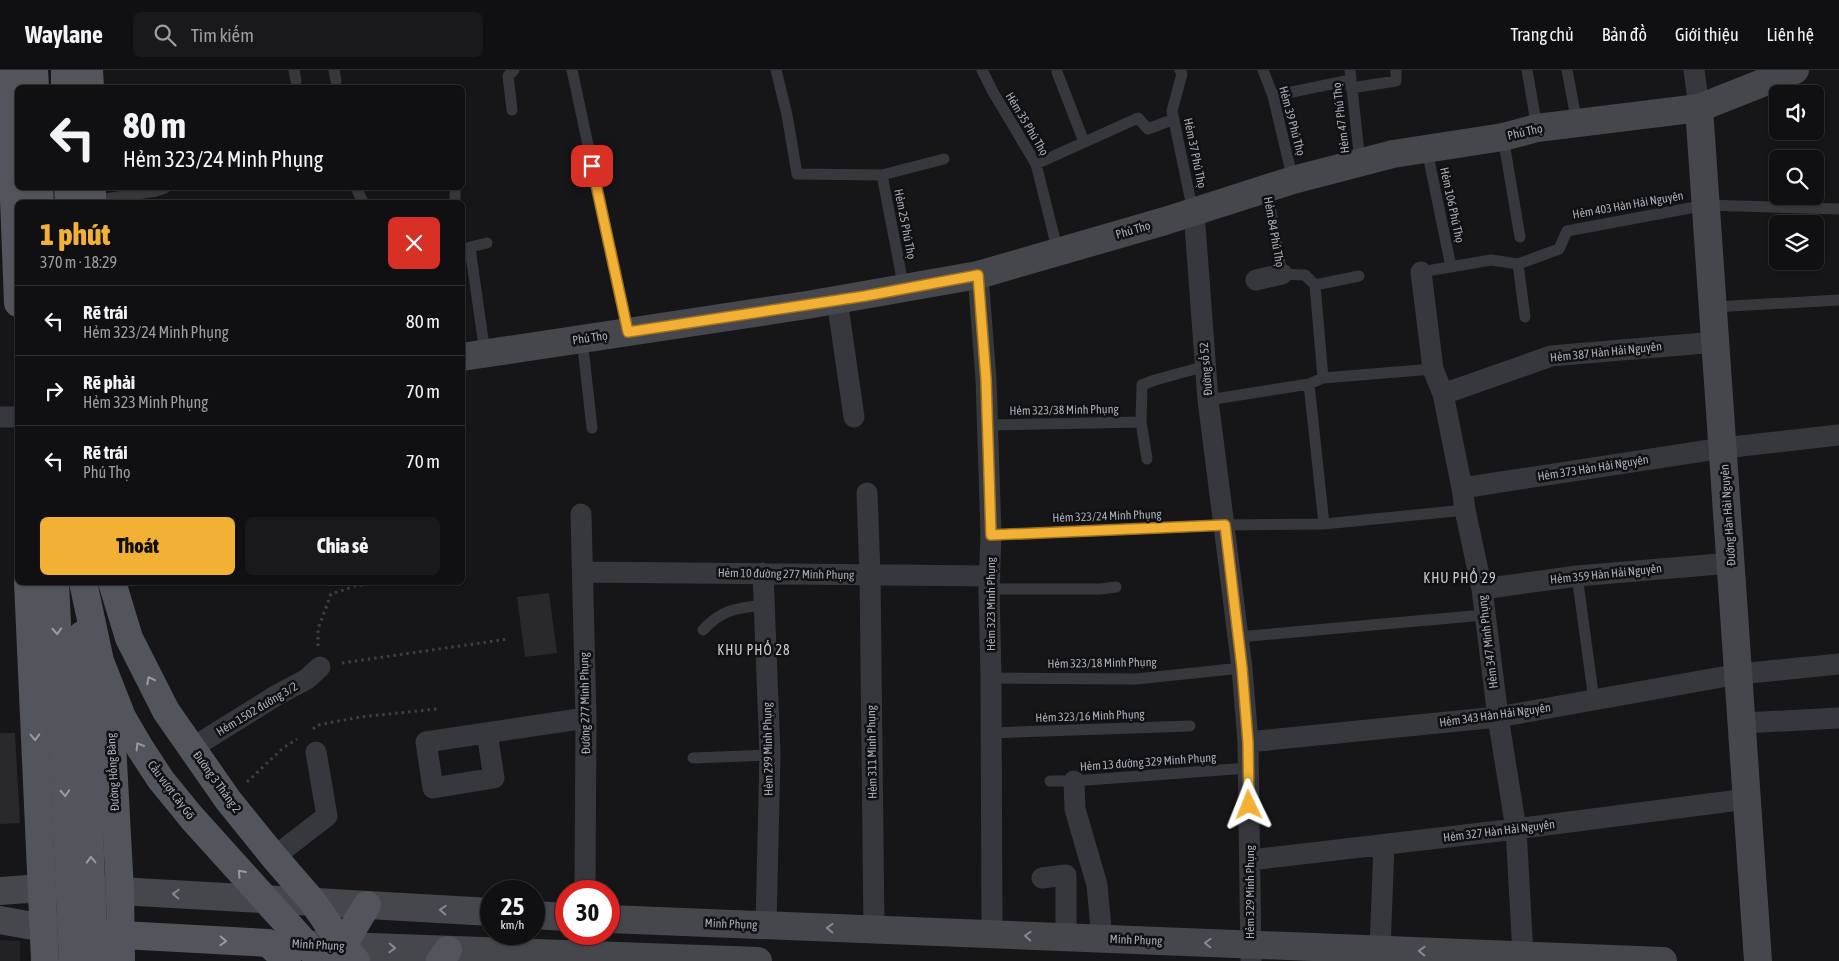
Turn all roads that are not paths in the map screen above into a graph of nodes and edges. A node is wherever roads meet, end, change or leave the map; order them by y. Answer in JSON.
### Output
{"nodes":[{"id":1,"x":9,"y":70,"type":"edge"},
{"id":2,"x":34,"y":70,"type":"edge"},
{"id":3,"x":65,"y":70,"type":"edge"},
{"id":4,"x":89,"y":70,"type":"edge"},
{"id":5,"x":514,"y":70,"type":"edge"},
{"id":6,"x":572,"y":70,"type":"edge"},
{"id":7,"x":776,"y":70,"type":"edge"},
{"id":8,"x":982,"y":70,"type":"edge"},
{"id":9,"x":1180,"y":70,"type":"edge"},
{"id":10,"x":1263,"y":70,"type":"edge"},
{"id":11,"x":1396,"y":70,"type":"edge"},
{"id":12,"x":1527,"y":70,"type":"edge"},
{"id":13,"x":1567,"y":70,"type":"edge"},
{"id":14,"x":1694,"y":70,"type":"edge"},
{"id":15,"x":1795,"y":70,"type":"edge"},
{"id":16,"x":1057,"y":72,"type":"dead end"},
{"id":17,"x":1350,"y":79,"type":"edge"},
{"id":18,"x":35,"y":85,"type":"edge"},
{"id":19,"x":65,"y":85,"type":"edge"},
{"id":20,"x":90,"y":85,"type":"edge"},
{"id":21,"x":1273,"y":96,"type":"junction"},
{"id":22,"x":1699,"y":108,"type":"junction"},
{"id":23,"x":512,"y":110,"type":"dead end"},
{"id":24,"x":1174,"y":119,"type":"junction"},
{"id":25,"x":1577,"y":123,"type":"junction"},
{"id":26,"x":1537,"y":128,"type":"junction"},
{"id":27,"x":1503,"y":137,"type":"junction"},
{"id":28,"x":1084,"y":142,"type":"junction"},
{"id":29,"x":1426,"y":150,"type":"junction"},
{"id":30,"x":944,"y":160,"type":"dead end"},
{"id":31,"x":1360,"y":162,"type":"junction"},
{"id":32,"x":1036,"y":164,"type":"junction"},
{"id":33,"x":882,"y":175,"type":"junction"},
{"id":34,"x":1293,"y":180,"type":"junction"},
{"id":35,"x":1267,"y":189,"type":"junction"},
{"id":36,"x":72,"y":190,"type":"edge"},
{"id":37,"x":159,"y":190,"type":"edge"},
{"id":38,"x":86,"y":198,"type":"edge"},
{"id":39,"x":1706,"y":205,"type":"junction"},
{"id":40,"x":1839,"y":209,"type":"edge"},
{"id":41,"x":1194,"y":212,"type":"junction"},
{"id":42,"x":15,"y":226,"type":"edge"},
{"id":43,"x":1520,"y":237,"type":"dead end"},
{"id":44,"x":487,"y":244,"type":"dead end"},
{"id":45,"x":1058,"y":252,"type":"junction"},
{"id":46,"x":466,"y":256,"type":"edge"},
{"id":47,"x":1518,"y":264,"type":"junction"},
{"id":48,"x":1451,"y":267,"type":"junction"},
{"id":49,"x":1421,"y":272,"type":"joint"},
{"id":50,"x":1282,"y":274,"type":"junction"},
{"id":51,"x":978,"y":275,"type":"junction"},
{"id":52,"x":1359,"y":276,"type":"dead end"},
{"id":53,"x":1256,"y":280,"type":"dead end"},
{"id":54,"x":1315,"y":285,"type":"junction"},
{"id":55,"x":904,"y":289,"type":"junction"},
{"id":56,"x":836,"y":300,"type":"junction"},
{"id":57,"x":1839,"y":300,"type":"edge"},
{"id":58,"x":1714,"y":307,"type":"junction"},
{"id":59,"x":1525,"y":317,"type":"dead end"},
{"id":60,"x":628,"y":332,"type":"junction"},
{"id":61,"x":582,"y":339,"type":"junction"},
{"id":62,"x":1716,"y":342,"type":"junction"},
{"id":63,"x":474,"y":355,"type":"edge"},
{"id":64,"x":1206,"y":366,"type":"junction"},
{"id":65,"x":1433,"y":369,"type":"junction"},
{"id":66,"x":1323,"y":378,"type":"junction"},
{"id":67,"x":1309,"y":384,"type":"junction"},
{"id":68,"x":1443,"y":394,"type":"junction"},
{"id":69,"x":1208,"y":400,"type":"junction"},
{"id":70,"x":0,"y":417,"type":"edge"},
{"id":71,"x":15,"y":417,"type":"edge"},
{"id":72,"x":854,"y":417,"type":"dead end"},
{"id":73,"x":1141,"y":422,"type":"junction"},
{"id":74,"x":987,"y":425,"type":"junction"},
{"id":75,"x":592,"y":428,"type":"dead end"},
{"id":76,"x":1839,"y":435,"type":"edge"},
{"id":77,"x":1723,"y":448,"type":"junction"},
{"id":78,"x":1147,"y":459,"type":"dead end"},
{"id":79,"x":1462,"y":488,"type":"junction"},
{"id":80,"x":867,"y":493,"type":"dead end"},
{"id":81,"x":1465,"y":510,"type":"junction"},
{"id":82,"x":581,"y":514,"type":"dead end"},
{"id":83,"x":1324,"y":524,"type":"junction"},
{"id":84,"x":1225,"y":525,"type":"junction"},
{"id":85,"x":991,"y":535,"type":"junction"},
{"id":86,"x":1731,"y":563,"type":"junction"},
{"id":87,"x":583,"y":572,"type":"junction"},
{"id":88,"x":763,"y":573,"type":"junction"},
{"id":89,"x":870,"y":574,"type":"junction"},
{"id":90,"x":1577,"y":576,"type":"junction"},
{"id":91,"x":989,"y":582,"type":"junction"},
{"id":92,"x":28,"y":585,"type":"edge"},
{"id":93,"x":55,"y":585,"type":"edge"},
{"id":94,"x":82,"y":585,"type":"edge"},
{"id":95,"x":83,"y":585,"type":"edge"},
{"id":96,"x":103,"y":585,"type":"edge"},
{"id":97,"x":113,"y":585,"type":"edge"},
{"id":98,"x":1116,"y":587,"type":"dead end"},
{"id":99,"x":1482,"y":588,"type":"junction"},
{"id":100,"x":764,"y":606,"type":"junction"},
{"id":101,"x":1484,"y":615,"type":"junction"},
{"id":102,"x":703,"y":630,"type":"dead end"},
{"id":103,"x":1238,"y":636,"type":"junction"},
{"id":104,"x":1839,"y":664,"type":"edge"},
{"id":105,"x":320,"y":667,"type":"road end"},
{"id":106,"x":1242,"y":668,"type":"junction"},
{"id":107,"x":1739,"y":674,"type":"junction"},
{"id":108,"x":991,"y":678,"type":"junction"},
{"id":109,"x":108,"y":687,"type":"junction"},
{"id":110,"x":33,"y":688,"type":"junction"},
{"id":111,"x":1594,"y":700,"type":"junction"},
{"id":112,"x":586,"y":718,"type":"junction"},
{"id":113,"x":1498,"y":718,"type":"junction"},
{"id":114,"x":1839,"y":718,"type":"edge"},
{"id":115,"x":1742,"y":723,"type":"junction"},
{"id":116,"x":1190,"y":726,"type":"dead end"},
{"id":117,"x":487,"y":733,"type":"dead end"},
{"id":118,"x":991,"y":733,"type":"junction"},
{"id":119,"x":1248,"y":742,"type":"junction"},
{"id":120,"x":192,"y":748,"type":"junction"},
{"id":121,"x":316,"y":752,"type":"dead end"},
{"id":122,"x":770,"y":755,"type":"junction"},
{"id":123,"x":693,"y":758,"type":"dead end"},
{"id":124,"x":1248,"y":768,"type":"junction"},
{"id":125,"x":1050,"y":781,"type":"dead end"},
{"id":126,"x":1074,"y":781,"type":"junction"},
{"id":127,"x":1747,"y":799,"type":"junction"},
{"id":128,"x":1516,"y":829,"type":"junction"},
{"id":129,"x":1384,"y":845,"type":"junction"},
{"id":130,"x":274,"y":857,"type":"junction"},
{"id":131,"x":1251,"y":860,"type":"junction"},
{"id":132,"x":1042,"y":878,"type":"dead end"},
{"id":133,"x":585,"y":880,"type":"edge"},
{"id":134,"x":41,"y":888,"type":"junction"},
{"id":135,"x":0,"y":891,"type":"edge"},
{"id":136,"x":120,"y":891,"type":"junction"},
{"id":137,"x":313,"y":902,"type":"junction"},
{"id":138,"x":368,"y":905,"type":"junction"},
{"id":139,"x":480,"y":911,"type":"edge"},
{"id":140,"x":620,"y":919,"type":"edge"},
{"id":141,"x":0,"y":920,"type":"edge"},
{"id":142,"x":766,"y":925,"type":"junction"},
{"id":143,"x":44,"y":928,"type":"junction"},
{"id":144,"x":874,"y":929,"type":"junction"},
{"id":145,"x":992,"y":934,"type":"junction"},
{"id":146,"x":1066,"y":937,"type":"junction"},
{"id":147,"x":1102,"y":938,"type":"junction"},
{"id":148,"x":573,"y":945,"type":"edge"},
{"id":149,"x":595,"y":945,"type":"edge"},
{"id":150,"x":122,"y":948,"type":"edge"},
{"id":151,"x":1380,"y":950,"type":"junction"},
{"id":152,"x":278,"y":952,"type":"edge"},
{"id":153,"x":1250,"y":953,"type":"edge"},
{"id":154,"x":344,"y":956,"type":"edge"},
{"id":155,"x":444,"y":956,"type":"edge"},
{"id":156,"x":1523,"y":956,"type":"junction"},
{"id":157,"x":45,"y":961,"type":"edge"},
{"id":158,"x":73,"y":961,"type":"edge"},
{"id":159,"x":94,"y":961,"type":"edge"},
{"id":160,"x":321,"y":961,"type":"edge"},
{"id":161,"x":758,"y":961,"type":"edge"},
{"id":162,"x":1664,"y":961,"type":"edge"},
{"id":163,"x":1758,"y":961,"type":"edge"}],
"edges":[{"from":1,"to":42,"type":"main road"},
{"from":2,"to":18,"type":"main road"},
{"from":3,"to":19,"type":"main road"},
{"from":4,"to":20,"type":"main road"},
{"from":5,"to":23,"type":"lane"},
{"from":6,"to":60,"type":"lane"},
{"from":7,"to":33,"type":"lane","name":"Hẻm 25 Phú Thọ"},
{"from":8,"to":32,"type":"lane","name":"Hẻm 35 Phú Thọ"},
{"from":9,"to":24,"type":"lane","name":"Hẻm 37 Phú Thọ"},
{"from":10,"to":21,"type":"lane","name":"Hẻm 39 Phú Thọ"},
{"from":11,"to":17,"type":"lane"},
{"from":12,"to":26,"type":"lane"},
{"from":13,"to":25,"type":"lane"},
{"from":14,"to":22,"type":"street","name":"Đường Hàn Hải Nguyên"},
{"from":15,"to":22,"type":"main road","name":"Phú Thọ"},
{"from":16,"to":28,"type":"lane"},
{"from":17,"to":21,"type":"lane"},
{"from":17,"to":31,"type":"lane","name":"Hẻm 47 Phú Thọ"},
{"from":21,"to":34,"type":"lane","name":"Hẻm 39 Phú Thọ"},
{"from":22,"to":25,"type":"main road","name":"Phú Thọ"},
{"from":22,"to":39,"type":"main road","name":"Đường Hàn Hải Nguyên"},
{"from":24,"to":28,"type":"lane"},
{"from":24,"to":41,"type":"lane","name":"Hẻm 37 Phú Thọ"},
{"from":25,"to":26,"type":"main road","name":"Phú Thọ"},
{"from":26,"to":27,"type":"main road","name":"Phú Thọ"},
{"from":27,"to":29,"type":"main road","name":"Phú Thọ"},
{"from":27,"to":43,"type":"lane"},
{"from":28,"to":32,"type":"lane"},
{"from":29,"to":31,"type":"main road","name":"Phú Thọ"},
{"from":29,"to":48,"type":"lane","name":"Hẻm 106 Phú Thọ"},
{"from":30,"to":33,"type":"lane"},
{"from":31,"to":34,"type":"main road","name":"Phú Thọ"},
{"from":32,"to":45,"type":"lane","name":"Hẻm 35 Phú Thọ"},
{"from":33,"to":55,"type":"lane","name":"Hẻm 25 Phú Thọ"},
{"from":34,"to":35,"type":"main road","name":"Phú Thọ"},
{"from":35,"to":41,"type":"main road","name":"Phú Thọ"},
{"from":35,"to":50,"type":"lane","name":"Hẻm 84 Phú Thọ"},
{"from":36,"to":38,"type":"main road"},
{"from":37,"to":38,"type":"lane"},
{"from":39,"to":40,"type":"lane"},
{"from":39,"to":47,"type":"lane","name":"Hẻm 403 Hàn Hải Nguyên"},
{"from":39,"to":58,"type":"main road","name":"Đường Hàn Hải Nguyên"},
{"from":41,"to":45,"type":"main road","name":"Phú Thọ"},
{"from":41,"to":64,"type":"street","name":"Đường số 52"},
{"from":44,"to":46,"type":"lane"},
{"from":45,"to":51,"type":"main road","name":"Phú Thọ"},
{"from":46,"to":63,"type":"lane"},
{"from":47,"to":48,"type":"lane","name":"Hẻm 403 Hàn Hải Nguyên"},
{"from":47,"to":59,"type":"lane"},
{"from":48,"to":49,"type":"lane","name":"Hẻm 403 Hàn Hải Nguyên"},
{"from":49,"to":65,"type":"street","name":"Hẻm 347 Minh Phụng"},
{"from":50,"to":53,"type":"street","name":"Hẻm 84 Phú Thọ"},
{"from":50,"to":54,"type":"lane","name":"Hẻm 84 Phú Thọ"},
{"from":51,"to":55,"type":"main road","name":"Phú Thọ"},
{"from":51,"to":74,"type":"street","name":"Hẻm 323 Minh Phụng"},
{"from":52,"to":54,"type":"lane"},
{"from":54,"to":66,"type":"lane"},
{"from":55,"to":56,"type":"main road","name":"Phú Thọ"},
{"from":56,"to":60,"type":"main road","name":"Phú Thọ"},
{"from":56,"to":72,"type":"street"},
{"from":57,"to":58,"type":"lane"},
{"from":58,"to":62,"type":"main road","name":"Đường Hàn Hải Nguyên"},
{"from":60,"to":61,"type":"main road","name":"Phú Thọ"},
{"from":61,"to":63,"type":"main road","name":"Phú Thọ"},
{"from":61,"to":75,"type":"lane"},
{"from":62,"to":68,"type":"street","name":"Hẻm 387 Hàn Hải Nguyên"},
{"from":62,"to":77,"type":"main road","name":"Đường Hàn Hải Nguyên"},
{"from":64,"to":69,"type":"street","name":"Đường số 52"},
{"from":64,"to":73,"type":"lane"},
{"from":65,"to":66,"type":"lane"},
{"from":65,"to":68,"type":"street","name":"Hẻm 347 Minh Phụng"},
{"from":66,"to":67,"type":"lane"},
{"from":67,"to":69,"type":"lane"},
{"from":67,"to":83,"type":"lane"},
{"from":68,"to":79,"type":"street","name":"Hẻm 347 Minh Phụng"},
{"from":69,"to":84,"type":"street","name":"Đường số 52"},
{"from":70,"to":71,"type":"street"},
{"from":73,"to":74,"type":"lane","name":"Hẻm 323/38 Minh Phụng"},
{"from":73,"to":78,"type":"lane"},
{"from":74,"to":85,"type":"street","name":"Hẻm 323 Minh Phụng"},
{"from":76,"to":77,"type":"street","name":"Hẻm 373 Hàn Hải Nguyên"},
{"from":77,"to":79,"type":"street","name":"Hẻm 373 Hàn Hải Nguyên"},
{"from":77,"to":86,"type":"main road","name":"Đường Hàn Hải Nguyên"},
{"from":79,"to":81,"type":"street","name":"Hẻm 347 Minh Phụng"},
{"from":80,"to":89,"type":"street","name":"Hẻm 311 Minh Phụng"},
{"from":81,"to":83,"type":"lane","name":"Hẻm 323/24 Minh Phụng"},
{"from":81,"to":99,"type":"street","name":"Hẻm 347 Minh Phụng"},
{"from":82,"to":87,"type":"street","name":"Đường 277 Minh Phụng"},
{"from":83,"to":84,"type":"lane","name":"Hẻm 323/24 Minh Phụng"},
{"from":84,"to":85,"type":"lane","name":"Hẻm 323/24 Minh Phụng"},
{"from":84,"to":103,"type":"street","name":"Hẻm 329 Minh Phụng"},
{"from":85,"to":91,"type":"street","name":"Hẻm 323 Minh Phụng"},
{"from":86,"to":90,"type":"street","name":"Hẻm 359 Hàn Hải Nguyên"},
{"from":86,"to":107,"type":"main road","name":"Đường Hàn Hải Nguyên"},
{"from":87,"to":88,"type":"street","name":"Hẻm 10 đường 277 Minh Phụng"},
{"from":87,"to":112,"type":"street","name":"Đường 277 Minh Phụng"},
{"from":88,"to":89,"type":"street","name":"Hẻm 10 đường 277 Minh Phụng"},
{"from":88,"to":100,"type":"street","name":"Hẻm 299 Minh Phụng"},
{"from":89,"to":91,"type":"street","name":"Hẻm 10 đường 277 Minh Phụng"},
{"from":89,"to":144,"type":"street","name":"Hẻm 311 Minh Phụng"},
{"from":90,"to":99,"type":"street","name":"Hẻm 359 Hàn Hải Nguyên"},
{"from":90,"to":111,"type":"lane"},
{"from":91,"to":98,"type":"lane"},
{"from":91,"to":108,"type":"street","name":"Hẻm 323 Minh Phụng"},
{"from":92,"to":110,"type":"main road"},
{"from":93,"to":158,"type":"main road","one_way":true,"bridge":true},
{"from":159,"to":94,"type":"main road","name":"Cầu vượt Cây Gõ","one_way":true,"bridge":true},
{"from":160,"to":95,"type":"main road","name":"Cầu vượt Cây Gõ","one_way":true,"bridge":true},
{"from":96,"to":109,"type":"main road","name":"Đường Hồng Bàng"},
{"from":120,"to":97,"type":"main road","name":"Đường 3 Tháng 2","one_way":true},
{"from":99,"to":101,"type":"street","name":"Hẻm 347 Minh Phụng"},
{"from":100,"to":102,"type":"lane"},
{"from":100,"to":122,"type":"street","name":"Hẻm 299 Minh Phụng"},
{"from":101,"to":103,"type":"lane"},
{"from":101,"to":113,"type":"street","name":"Hẻm 347 Minh Phụng"},
{"from":103,"to":106,"type":"street","name":"Hẻm 329 Minh Phụng"},
{"from":104,"to":107,"type":"street","name":"Hẻm 343 Hàn Hải Nguyên"},
{"from":105,"to":120,"type":"street","name":"Hẻm 1502 đường 3/2"},
{"from":106,"to":108,"type":"lane","name":"Hẻm 323/18 Minh Phụng"},
{"from":106,"to":119,"type":"street","name":"Hẻm 329 Minh Phụng"},
{"from":107,"to":111,"type":"street","name":"Hẻm 343 Hàn Hải Nguyên"},
{"from":107,"to":115,"type":"main road","name":"Đường Hàn Hải Nguyên"},
{"from":108,"to":118,"type":"street","name":"Hẻm 323 Minh Phụng"},
{"from":109,"to":110,"type":"main road"},
{"from":109,"to":136,"type":"main road","name":"Đường Hồng Bàng"},
{"from":110,"to":134,"type":"main road","one_way":true},
{"from":111,"to":113,"type":"street","name":"Hẻm 343 Hàn Hải Nguyên"},
{"from":112,"to":117,"type":"street"},
{"from":112,"to":133,"type":"street","name":"Đường 277 Minh Phụng"},
{"from":113,"to":119,"type":"street","name":"Hẻm 343 Hàn Hải Nguyên"},
{"from":113,"to":128,"type":"street","name":"Hẻm 347 Minh Phụng"},
{"from":114,"to":115,"type":"street"},
{"from":115,"to":127,"type":"main road","name":"Đường Hàn Hải Nguyên"},
{"from":116,"to":118,"type":"lane","name":"Hẻm 323/16 Minh Phụng"},
{"from":118,"to":145,"type":"street","name":"Hẻm 323 Minh Phụng"},
{"from":119,"to":124,"type":"street","name":"Hẻm 329 Minh Phụng"},
{"from":120,"to":130,"type":"main road","name":"Đường 3 Tháng 2"},
{"from":121,"to":130,"type":"street"},
{"from":122,"to":123,"type":"lane"},
{"from":122,"to":142,"type":"street","name":"Hẻm 299 Minh Phụng"},
{"from":124,"to":126,"type":"lane","name":"Hẻm 13 đường 329 Minh Phụng"},
{"from":124,"to":131,"type":"street","name":"Hẻm 329 Minh Phụng"},
{"from":125,"to":126,"type":"lane","name":"Hẻm 13 đường 329 Minh Phụng"},
{"from":126,"to":147,"type":"street"},
{"from":127,"to":128,"type":"street","name":"Hẻm 327 Hàn Hải Nguyên"},
{"from":127,"to":163,"type":"main road","name":"Đường Hàn Hải Nguyên"},
{"from":128,"to":129,"type":"street","name":"Hẻm 327 Hàn Hải Nguyên"},
{"from":128,"to":156,"type":"street","name":"Hẻm 347 Minh Phụng"},
{"from":129,"to":131,"type":"street","name":"Hẻm 327 Hàn Hải Nguyên"},
{"from":129,"to":151,"type":"street"},
{"from":130,"to":137,"type":"main road","name":"Đường 3 Tháng 2"},
{"from":131,"to":153,"type":"street","name":"Hẻm 329 Minh Phụng"},
{"from":132,"to":146,"type":"street"},
{"from":134,"to":135,"type":"main road"},
{"from":134,"to":136,"type":"main road"},
{"from":134,"to":143,"type":"main road"},
{"from":137,"to":136,"type":"main road","one_way":true},
{"from":136,"to":150,"type":"main road","name":"Đường Hồng Bàng"},
{"from":137,"to":138,"type":"main road"},
{"from":137,"to":154,"type":"main road","name":"Đường 3 Tháng 2"},
{"from":139,"to":138,"type":"main road","one_way":true},
{"from":138,"to":154,"type":"main road"},
{"from":140,"to":142,"type":"main road","name":"Minh Phụng"},
{"from":141,"to":143,"type":"main road","name":"Minh Phụng"},
{"from":144,"to":142,"type":"main road","name":"Minh Phụng","one_way":true},
{"from":143,"to":150,"type":"main road","name":"Minh Phụng"},
{"from":143,"to":157,"type":"main road"},
{"from":144,"to":145,"type":"main road","name":"Minh Phụng"},
{"from":146,"to":145,"type":"main road","name":"Minh Phụng","one_way":true},
{"from":146,"to":147,"type":"main road","name":"Minh Phụng"},
{"from":153,"to":147,"type":"main road","name":"Minh Phụng","one_way":true},
{"from":148,"to":155,"type":"main road","name":"Minh Phụng"},
{"from":149,"to":161,"type":"main road","name":"Minh Phụng"},
{"from":150,"to":152,"type":"main road","name":"Minh Phụng","one_way":true},
{"from":151,"to":153,"type":"main road","name":"Minh Phụng"},
{"from":156,"to":151,"type":"main road","name":"Minh Phụng","one_way":true},
{"from":152,"to":154,"type":"main road","name":"Minh Phụng"},
{"from":154,"to":155,"type":"main road","name":"Minh Phụng","one_way":true},
{"from":156,"to":162,"type":"main road","name":"Minh Phụng"}]}
